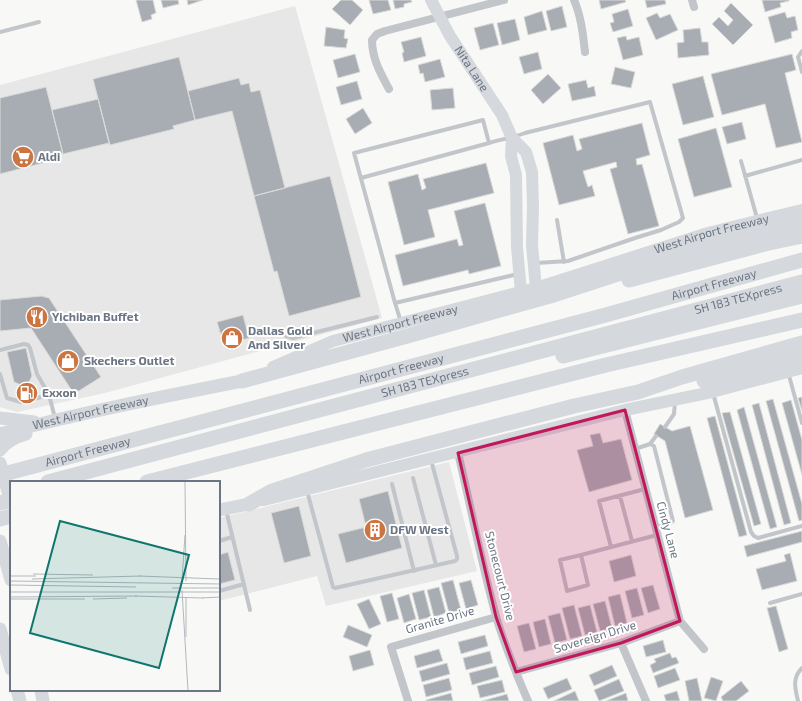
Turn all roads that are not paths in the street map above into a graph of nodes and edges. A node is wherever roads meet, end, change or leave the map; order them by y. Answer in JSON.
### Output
{"nodes":[{"id":1,"x":431,"y":0,"type":"edge"},
{"id":2,"x":504,"y":0,"type":"edge"},
{"id":3,"x":574,"y":0,"type":"edge"},
{"id":4,"x":439,"y":17,"type":"junction"},
{"id":5,"x":38,"y":22,"type":"dead end"},
{"id":6,"x":0,"y":32,"type":"edge"},
{"id":7,"x":802,"y":51,"type":"edge"},
{"id":8,"x":585,"y":52,"type":"dead end"},
{"id":9,"x":802,"y":72,"type":"edge"},
{"id":10,"x":389,"y":90,"type":"dead end"},
{"id":11,"x":512,"y":138,"type":"junction"},
{"id":12,"x":488,"y":143,"type":"junction"},
{"id":13,"x":802,"y":160,"type":"edge"},
{"id":14,"x":741,"y":161,"type":"dead end"},
{"id":15,"x":745,"y":176,"type":"junction"},
{"id":16,"x":361,"y":178,"type":"junction"},
{"id":17,"x":802,"y":210,"type":"edge"},
{"id":18,"x":557,"y":220,"type":"dead end"},
{"id":19,"x":758,"y":221,"type":"junction"},
{"id":20,"x":802,"y":222,"type":"edge"},
{"id":21,"x":802,"y":236,"type":"edge"},
{"id":22,"x":802,"y":260,"type":"edge"},
{"id":23,"x":564,"y":262,"type":"junction"},
{"id":24,"x":534,"y":263,"type":"junction"},
{"id":25,"x":519,"y":274,"type":"junction"},
{"id":26,"x":802,"y":282,"type":"edge"},
{"id":27,"x":536,"y":288,"type":"junction"},
{"id":28,"x":521,"y":292,"type":"junction"},
{"id":29,"x":802,"y":296,"type":"edge"},
{"id":30,"x":395,"y":303,"type":"junction"},
{"id":31,"x":802,"y":306,"type":"edge"},
{"id":32,"x":377,"y":317,"type":"dead end"},
{"id":33,"x":802,"y":320,"type":"edge"},
{"id":34,"x":402,"y":323,"type":"junction"},
{"id":35,"x":411,"y":335,"type":"junction"},
{"id":36,"x":286,"y":336,"type":"dead end"},
{"id":37,"x":802,"y":343,"type":"edge"},
{"id":38,"x":0,"y":350,"type":"edge"},
{"id":39,"x":802,"y":356,"type":"edge"},
{"id":40,"x":606,"y":365,"type":"junction"},
{"id":41,"x":802,"y":368,"type":"edge"},
{"id":42,"x":788,"y":372,"type":"junction"},
{"id":43,"x":0,"y":374,"type":"edge"},
{"id":44,"x":242,"y":381,"type":"junction"},
{"id":45,"x":638,"y":392,"type":"junction"},
{"id":46,"x":712,"y":392,"type":"junction"},
{"id":47,"x":49,"y":395,"type":"junction"},
{"id":48,"x":675,"y":400,"type":"junction"},
{"id":49,"x":624,"y":410,"type":"junction"},
{"id":50,"x":0,"y":418,"type":"edge"},
{"id":51,"x":49,"y":421,"type":"junction"},
{"id":52,"x":802,"y":423,"type":"edge"},
{"id":53,"x":665,"y":427,"type":"dead end"},
{"id":54,"x":0,"y":434,"type":"edge"},
{"id":55,"x":656,"y":436,"type":"dead end"},
{"id":56,"x":650,"y":444,"type":"junction"},
{"id":57,"x":635,"y":448,"type":"junction"},
{"id":58,"x":0,"y":450,"type":"edge"},
{"id":59,"x":458,"y":453,"type":"junction"},
{"id":60,"x":430,"y":460,"type":"junction"},
{"id":61,"x":0,"y":463,"type":"edge"},
{"id":62,"x":0,"y":475,"type":"edge"},
{"id":63,"x":413,"y":478,"type":"dead end"},
{"id":64,"x":52,"y":481,"type":"edge"},
{"id":65,"x":84,"y":481,"type":"edge"},
{"id":66,"x":151,"y":481,"type":"edge"},
{"id":67,"x":392,"y":484,"type":"dead end"},
{"id":68,"x":645,"y":489,"type":"junction"},
{"id":69,"x":306,"y":490,"type":"junction"},
{"id":70,"x":10,"y":492,"type":"edge"},
{"id":71,"x":0,"y":495,"type":"edge"},
{"id":72,"x":620,"y":496,"type":"junction"},
{"id":73,"x":10,"y":498,"type":"edge"},
{"id":74,"x":10,"y":501,"type":"edge"},
{"id":75,"x":0,"y":504,"type":"edge"},
{"id":76,"x":249,"y":504,"type":"junction"},
{"id":77,"x":222,"y":510,"type":"edge"},
{"id":78,"x":10,"y":516,"type":"edge"},
{"id":79,"x":0,"y":519,"type":"edge"},
{"id":80,"x":802,"y":526,"type":"edge"},
{"id":81,"x":656,"y":531,"type":"junction"},
{"id":82,"x":232,"y":537,"type":"junction"},
{"id":83,"x":220,"y":541,"type":"edge"},
{"id":84,"x":632,"y":541,"type":"junction"},
{"id":85,"x":611,"y":547,"type":"junction"},
{"id":86,"x":4,"y":549,"type":"edge"},
{"id":87,"x":581,"y":554,"type":"junction"},
{"id":88,"x":436,"y":565,"type":"junction"},
{"id":89,"x":414,"y":570,"type":"junction"},
{"id":90,"x":10,"y":576,"type":"edge"},
{"id":91,"x":244,"y":584,"type":"junction"},
{"id":92,"x":220,"y":591,"type":"edge"},
{"id":93,"x":802,"y":594,"type":"edge"},
{"id":94,"x":770,"y":603,"type":"dead end"},
{"id":95,"x":250,"y":610,"type":"dead end"},
{"id":96,"x":496,"y":617,"type":"junction"},
{"id":97,"x":680,"y":621,"type":"junction"},
{"id":98,"x":0,"y":629,"type":"edge"},
{"id":99,"x":621,"y":643,"type":"junction"},
{"id":100,"x":704,"y":648,"type":"dead end"},
{"id":101,"x":8,"y":662,"type":"edge"},
{"id":102,"x":802,"y":668,"type":"edge"},
{"id":103,"x":516,"y":672,"type":"junction"},
{"id":104,"x":17,"y":691,"type":"edge"},
{"id":105,"x":41,"y":691,"type":"edge"},
{"id":106,"x":20,"y":701,"type":"edge"},
{"id":107,"x":43,"y":701,"type":"edge"},
{"id":108,"x":408,"y":701,"type":"edge"},
{"id":109,"x":528,"y":701,"type":"edge"},
{"id":110,"x":646,"y":701,"type":"edge"},
{"id":111,"x":798,"y":701,"type":"edge"}],
"edges":[{"from":1,"to":4,"type":"main road","name":"Nita Lane"},
{"from":2,"to":4,"type":"street"},
{"from":3,"to":8,"type":"street"},
{"from":4,"to":10,"type":"street"},
{"from":4,"to":11,"type":"main road","name":"Nita Lane"},
{"from":5,"to":6,"type":"lane"},
{"from":7,"to":9,"type":"lane"},
{"from":11,"to":12,"type":"lane"},
{"from":11,"to":23,"type":"lane"},
{"from":11,"to":24,"type":"main road","name":"Nita Lane"},
{"from":11,"to":25,"type":"main road","name":"Nita Lane"},
{"from":12,"to":16,"type":"lane"},
{"from":12,"to":16,"type":"lane"},
{"from":13,"to":15,"type":"lane"},
{"from":14,"to":15,"type":"lane"},
{"from":15,"to":19,"type":"lane"},
{"from":16,"to":30,"type":"lane"},
{"from":17,"to":19,"type":"main road","name":"West Airport Freeway"},
{"from":18,"to":23,"type":"lane"},
{"from":19,"to":27,"type":"main road","name":"West Airport Freeway"},
{"from":20,"to":35,"type":"highway"},
{"from":21,"to":35,"type":"highway"},
{"from":22,"to":62,"type":"highway","name":"Airport Freeway"},
{"from":23,"to":24,"type":"lane"},
{"from":24,"to":27,"type":"main road","name":"Nita Lane"},
{"from":25,"to":28,"type":"main road","name":"Nita Lane"},
{"from":25,"to":30,"type":"lane"},
{"from":26,"to":64,"type":"highway","name":"SH 183 TEXpress"},
{"from":27,"to":28,"type":"main road","name":"West Airport Freeway"},
{"from":28,"to":34,"type":"main road","name":"West Airport Freeway"},
{"from":29,"to":65,"type":"highway","name":"SH 183 TEXpress"},
{"from":30,"to":34,"type":"lane"},
{"from":31,"to":40,"type":"highway"},
{"from":32,"to":36,"type":"lane"},
{"from":33,"to":40,"type":"highway"},
{"from":34,"to":44,"type":"main road","name":"West Airport Freeway"},
{"from":35,"to":44,"type":"highway"},
{"from":37,"to":45,"type":"highway"},
{"from":38,"to":47,"type":"lane"},
{"from":39,"to":45,"type":"highway"},
{"from":40,"to":66,"type":"highway"},
{"from":41,"to":42,"type":"main road"},
{"from":42,"to":46,"type":"main road"},
{"from":42,"to":52,"type":"lane"},
{"from":43,"to":47,"type":"lane"},
{"from":44,"to":51,"type":"main road","name":"West Airport Freeway"},
{"from":45,"to":76,"type":"highway"},
{"from":46,"to":48,"type":"main road"},
{"from":46,"to":80,"type":"lane"},
{"from":47,"to":51,"type":"lane"},
{"from":48,"to":49,"type":"main road"},
{"from":48,"to":53,"type":"lane"},
{"from":49,"to":57,"type":"street","name":"Cindy Lane"},
{"from":49,"to":59,"type":"main road"},
{"from":50,"to":51,"type":"main road"},
{"from":51,"to":54,"type":"main road","name":"West Airport Freeway"},
{"from":51,"to":58,"type":"main road"},
{"from":55,"to":56,"type":"lane"},
{"from":56,"to":57,"type":"lane"},
{"from":56,"to":81,"type":"lane"},
{"from":57,"to":68,"type":"street","name":"Cindy Lane"},
{"from":59,"to":60,"type":"main road"},
{"from":59,"to":96,"type":"street","name":"Stonecourt Drive"},
{"from":60,"to":69,"type":"main road"},
{"from":60,"to":88,"type":"lane"},
{"from":61,"to":73,"type":"main road"},
{"from":63,"to":88,"type":"lane"},
{"from":67,"to":89,"type":"lane"},
{"from":68,"to":72,"type":"lane"},
{"from":68,"to":81,"type":"street","name":"Cindy Lane"},
{"from":69,"to":76,"type":"main road"},
{"from":69,"to":89,"type":"lane"},
{"from":70,"to":71,"type":"highway"},
{"from":72,"to":84,"type":"lane"},
{"from":72,"to":85,"type":"lane"},
{"from":74,"to":75,"type":"highway"},
{"from":76,"to":77,"type":"main road"},
{"from":77,"to":82,"type":"lane"},
{"from":78,"to":79,"type":"highway"},
{"from":81,"to":84,"type":"lane"},
{"from":81,"to":97,"type":"street","name":"Cindy Lane"},
{"from":82,"to":83,"type":"lane"},
{"from":82,"to":91,"type":"lane"},
{"from":84,"to":85,"type":"lane"},
{"from":85,"to":87,"type":"lane"},
{"from":86,"to":90,"type":"main road"},
{"from":87,"to":87,"type":"lane"},
{"from":88,"to":89,"type":"lane"},
{"from":91,"to":92,"type":"lane"},
{"from":91,"to":95,"type":"lane"},
{"from":93,"to":94,"type":"lane"},
{"from":96,"to":103,"type":"street","name":"Stonecourt Drive"},
{"from":96,"to":108,"type":"street","name":"Granite Drive"},
{"from":97,"to":99,"type":"street","name":"Sovereign Drive"},
{"from":97,"to":100,"type":"street","name":"Cindy Lane"},
{"from":98,"to":101,"type":"main road"},
{"from":99,"to":103,"type":"street","name":"Sovereign Drive"},
{"from":99,"to":110,"type":"street"},
{"from":102,"to":111,"type":"lane"},
{"from":103,"to":109,"type":"street","name":"Stonecourt Drive"},
{"from":104,"to":106,"type":"main road"},
{"from":105,"to":107,"type":"main road"}]}
